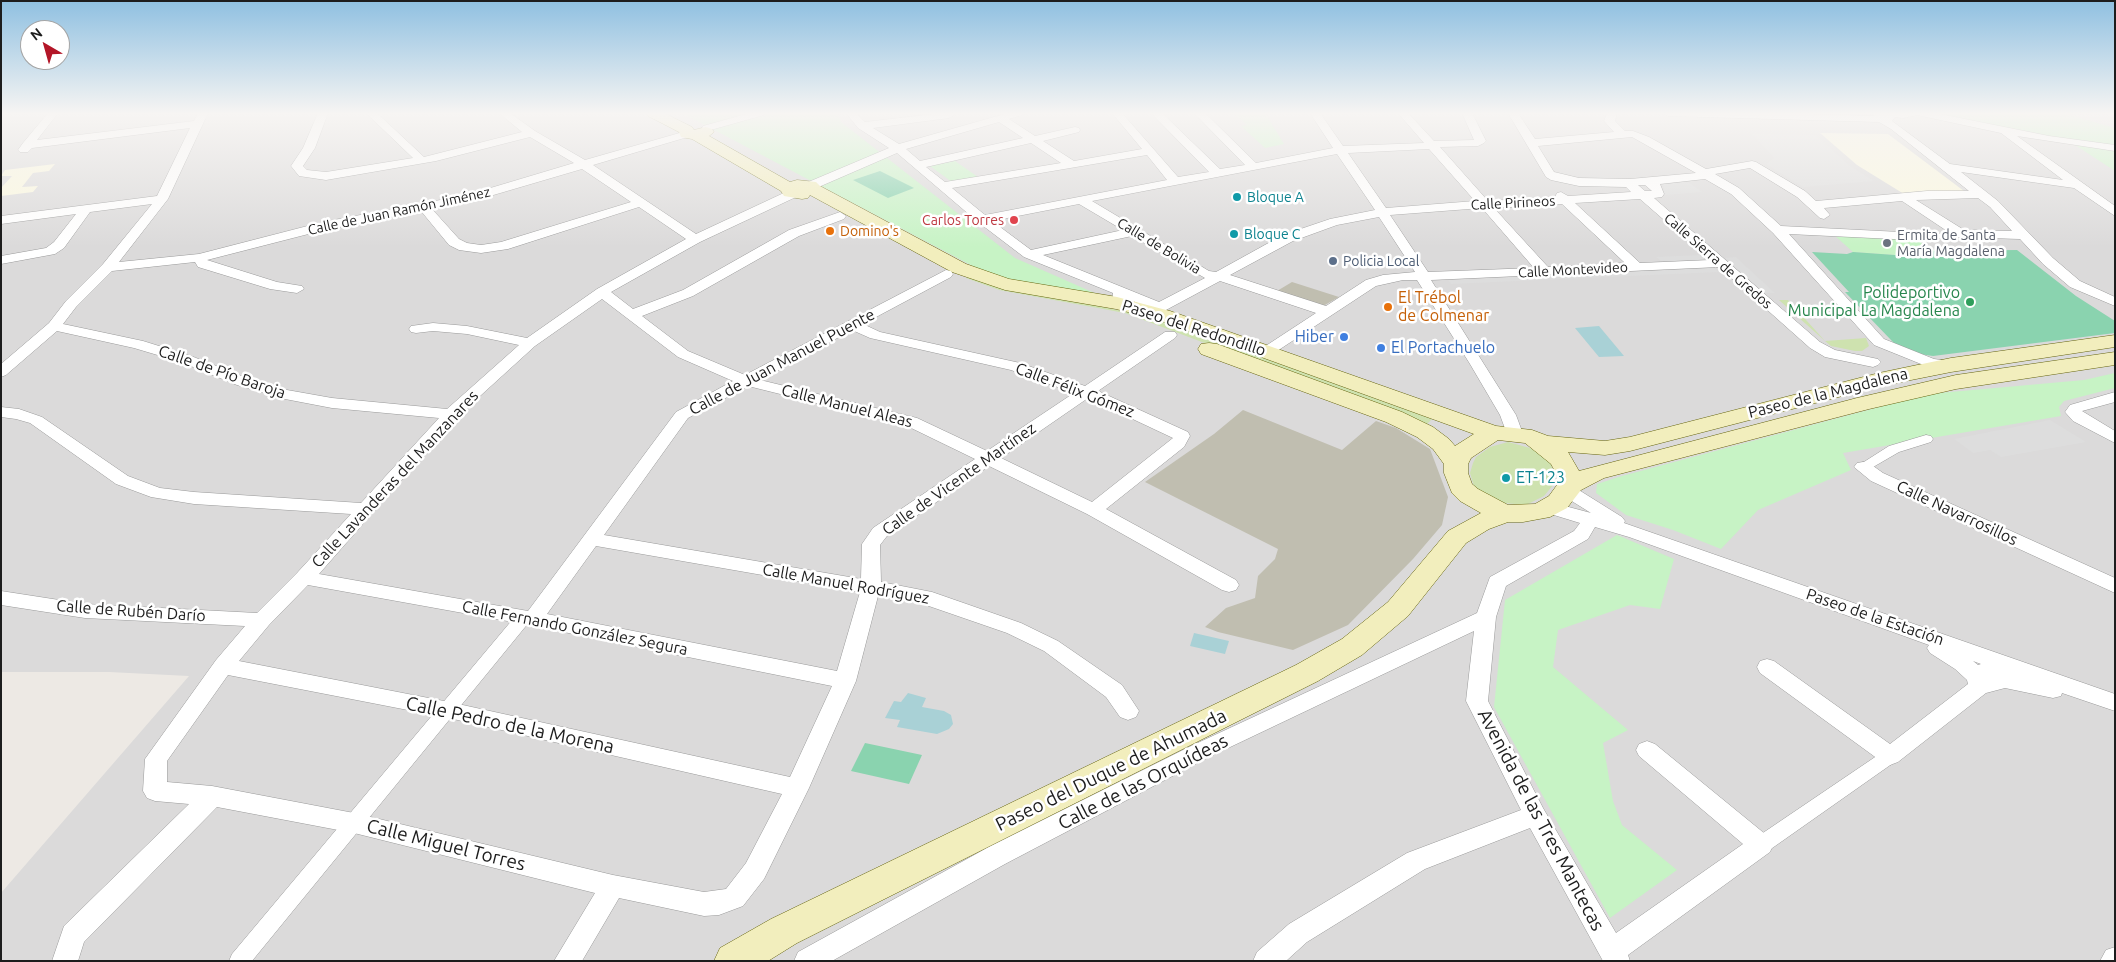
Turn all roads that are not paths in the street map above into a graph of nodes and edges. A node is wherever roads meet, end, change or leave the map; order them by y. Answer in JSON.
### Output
{"nodes":[{"id":1,"x":183,"y":158,"type":"edge"},
{"id":2,"x":302,"y":158,"type":"edge"},
{"id":3,"x":419,"y":158,"type":"edge"},
{"id":4,"x":430,"y":158,"type":"edge"},
{"id":5,"x":571,"y":158,"type":"edge"},
{"id":6,"x":607,"y":158,"type":"edge"},
{"id":7,"x":745,"y":158,"type":"edge"},
{"id":8,"x":874,"y":158,"type":"edge"},
{"id":9,"x":909,"y":158,"type":"edge"},
{"id":10,"x":950,"y":158,"type":"edge"},
{"id":11,"x":1062,"y":158,"type":"edge"},
{"id":12,"x":1111,"y":158,"type":"edge"},
{"id":13,"x":1155,"y":158,"type":"edge"},
{"id":14,"x":1202,"y":158,"type":"edge"},
{"id":15,"x":1245,"y":158,"type":"edge"},
{"id":16,"x":1297,"y":158,"type":"edge"},
{"id":17,"x":1345,"y":158,"type":"edge"},
{"id":18,"x":1443,"y":158,"type":"edge"},
{"id":19,"x":1540,"y":158,"type":"edge"},
{"id":20,"x":1673,"y":158,"type":"edge"},
{"id":21,"x":1937,"y":158,"type":"edge"},
{"id":22,"x":2040,"y":158,"type":"edge"},
{"id":23,"x":421,"y":160,"type":"junction"},
{"id":24,"x":1071,"y":164,"type":"junction"},
{"id":25,"x":583,"y":165,"type":"junction"},
{"id":26,"x":918,"y":165,"type":"junction"},
{"id":27,"x":1253,"y":166,"type":"junction"},
{"id":28,"x":1947,"y":167,"type":"junction"},
{"id":29,"x":1217,"y":173,"type":"junction"},
{"id":30,"x":1705,"y":174,"type":"junction"},
{"id":31,"x":1552,"y":180,"type":"junction"},
{"id":32,"x":1175,"y":181,"type":"junction"},
{"id":33,"x":1648,"y":182,"type":"junction"},
{"id":34,"x":1630,"y":183,"type":"junction"},
{"id":35,"x":2076,"y":185,"type":"junction"},
{"id":36,"x":944,"y":186,"type":"junction"},
{"id":37,"x":801,"y":189,"type":"junction"},
{"id":38,"x":1982,"y":194,"type":"junction"},
{"id":39,"x":1643,"y":196,"type":"junction"},
{"id":40,"x":1904,"y":197,"type":"junction"},
{"id":41,"x":162,"y":199,"type":"junction"},
{"id":42,"x":1081,"y":200,"type":"junction"},
{"id":43,"x":1565,"y":200,"type":"junction"},
{"id":44,"x":640,"y":204,"type":"junction"},
{"id":45,"x":1486,"y":205,"type":"junction"},
{"id":46,"x":1814,"y":205,"type":"junction"},
{"id":47,"x":424,"y":207,"type":"junction"},
{"id":48,"x":86,"y":209,"type":"junction"},
{"id":49,"x":1384,"y":212,"type":"junction"},
{"id":50,"x":2115,"y":212,"type":"edge"},
{"id":51,"x":1824,"y":215,"type":"dead end"},
{"id":52,"x":840,"y":216,"type":"junction"},
{"id":53,"x":982,"y":219,"type":"junction"},
{"id":54,"x":1,"y":220,"type":"edge"},
{"id":55,"x":1778,"y":230,"type":"junction"},
{"id":56,"x":1134,"y":232,"type":"junction"},
{"id":57,"x":2024,"y":235,"type":"junction"},
{"id":58,"x":1935,"y":237,"type":"dead end"},
{"id":59,"x":695,"y":238,"type":"junction"},
{"id":60,"x":1029,"y":254,"type":"junction"},
{"id":61,"x":200,"y":258,"type":"junction"},
{"id":62,"x":1,"y":260,"type":"edge"},
{"id":63,"x":1722,"y":263,"type":"junction"},
{"id":64,"x":108,"y":267,"type":"junction"},
{"id":65,"x":1637,"y":267,"type":"junction"},
{"id":66,"x":1545,"y":272,"type":"junction"},
{"id":67,"x":946,"y":274,"type":"junction"},
{"id":68,"x":1219,"y":276,"type":"junction"},
{"id":69,"x":1423,"y":276,"type":"junction"},
{"id":70,"x":296,"y":289,"type":"dead end"},
{"id":71,"x":602,"y":292,"type":"junction"},
{"id":72,"x":2111,"y":296,"type":"edge"},
{"id":73,"x":1118,"y":297,"type":"junction"},
{"id":74,"x":1326,"y":311,"type":"junction"},
{"id":75,"x":633,"y":314,"type":"junction"},
{"id":76,"x":1164,"y":320,"type":"junction"},
{"id":77,"x":852,"y":324,"type":"junction"},
{"id":78,"x":54,"y":326,"type":"junction"},
{"id":79,"x":416,"y":329,"type":"dead end"},
{"id":80,"x":2115,"y":340,"type":"edge"},
{"id":81,"x":1879,"y":342,"type":"junction"},
{"id":82,"x":530,"y":343,"type":"junction"},
{"id":83,"x":1266,"y":352,"type":"junction"},
{"id":84,"x":2115,"y":358,"type":"edge"},
{"id":85,"x":1941,"y":364,"type":"junction"},
{"id":86,"x":1879,"y":366,"type":"junction"},
{"id":87,"x":1,"y":372,"type":"edge"},
{"id":88,"x":745,"y":381,"type":"junction"},
{"id":89,"x":1087,"y":392,"type":"junction"},
{"id":90,"x":2115,"y":397,"type":"edge"},
{"id":91,"x":1,"y":412,"type":"edge"},
{"id":92,"x":451,"y":414,"type":"junction"},
{"id":93,"x":1504,"y":433,"type":"junction"},
{"id":94,"x":2115,"y":438,"type":"edge"},
{"id":95,"x":1926,"y":439,"type":"dead end"},
{"id":96,"x":1542,"y":442,"type":"junction"},
{"id":97,"x":987,"y":457,"type":"junction"},
{"id":98,"x":1456,"y":464,"type":"junction"},
{"id":99,"x":1864,"y":467,"type":"joint"},
{"id":100,"x":1563,"y":494,"type":"junction"},
{"id":101,"x":1469,"y":495,"type":"junction"},
{"id":102,"x":367,"y":509,"type":"junction"},
{"id":103,"x":1093,"y":510,"type":"junction"},
{"id":104,"x":1506,"y":513,"type":"junction"},
{"id":105,"x":1590,"y":519,"type":"junction"},
{"id":106,"x":1636,"y":533,"type":"junction"},
{"id":107,"x":1458,"y":537,"type":"junction"},
{"id":108,"x":592,"y":540,"type":"junction"},
{"id":109,"x":304,"y":578,"type":"junction"},
{"id":110,"x":1229,"y":586,"type":"dead end"},
{"id":111,"x":2115,"y":586,"type":"edge"},
{"id":112,"x":871,"y":587,"type":"junction"},
{"id":113,"x":1,"y":598,"type":"edge"},
{"id":114,"x":1851,"y":609,"type":"junction"},
{"id":115,"x":1486,"y":617,"type":"junction"},
{"id":116,"x":529,"y":618,"type":"junction"},
{"id":117,"x":262,"y":620,"type":"junction"},
{"id":118,"x":223,"y":666,"type":"junction"},
{"id":119,"x":1767,"y":667,"type":"dead end"},
{"id":120,"x":2004,"y":671,"type":"junction"},
{"id":121,"x":845,"y":681,"type":"junction"},
{"id":122,"x":1978,"y":682,"type":"junction"},
{"id":123,"x":2111,"y":702,"type":"edge"},
{"id":124,"x":449,"y":710,"type":"junction"},
{"id":125,"x":1128,"y":711,"type":"dead end"},
{"id":126,"x":1647,"y":750,"type":"dead end"},
{"id":127,"x":1890,"y":756,"type":"junction"},
{"id":128,"x":797,"y":788,"type":"junction"},
{"id":129,"x":155,"y":791,"type":"joint"},
{"id":130,"x":212,"y":796,"type":"junction"},
{"id":131,"x":1535,"y":814,"type":"junction"},
{"id":132,"x":354,"y":823,"type":"junction"},
{"id":133,"x":1761,"y":845,"type":"junction"},
{"id":134,"x":613,"y":886,"type":"junction"},
{"id":135,"x":734,"y":898,"type":"joint"},
{"id":136,"x":1614,"y":956,"type":"edge"},
{"id":137,"x":65,"y":961,"type":"edge"},
{"id":138,"x":239,"y":961,"type":"edge"},
{"id":139,"x":567,"y":961,"type":"edge"},
{"id":140,"x":733,"y":961,"type":"edge"},
{"id":141,"x":807,"y":961,"type":"edge"},
{"id":142,"x":1266,"y":961,"type":"edge"}],
"edges":[{"from":1,"to":41,"type":"street"},
{"from":2,"to":23,"type":"street"},
{"from":3,"to":23,"type":"street"},
{"from":4,"to":23,"type":"street"},
{"from":5,"to":25,"type":"street"},
{"from":6,"to":25,"type":"street","name":"Calle de Juan Ramón Jiménez"},
{"from":7,"to":37,"type":"main road"},
{"from":8,"to":37,"type":"street","name":"Calle Lavanderas del Manzanares"},
{"from":9,"to":26,"type":"street"},
{"from":10,"to":26,"type":"street"},
{"from":11,"to":24,"type":"street"},
{"from":12,"to":24,"type":"street"},
{"from":13,"to":32,"type":"street"},
{"from":14,"to":29,"type":"street"},
{"from":15,"to":27,"type":"street"},
{"from":16,"to":27,"type":"street"},
{"from":17,"to":49,"type":"street"},
{"from":18,"to":45,"type":"street"},
{"from":19,"to":31,"type":"street"},
{"from":20,"to":30,"type":"street"},
{"from":21,"to":28,"type":"street"},
{"from":22,"to":35,"type":"street"},
{"from":24,"to":36,"type":"street"},
{"from":25,"to":44,"type":"street"},
{"from":25,"to":47,"type":"street","name":"Calle de Juan Ramón Jiménez"},
{"from":26,"to":36,"type":"street"},
{"from":27,"to":29,"type":"street"},
{"from":28,"to":35,"type":"street"},
{"from":28,"to":38,"type":"street"},
{"from":29,"to":32,"type":"street"},
{"from":30,"to":33,"type":"street"},
{"from":30,"to":46,"type":"street"},
{"from":30,"to":55,"type":"street"},
{"from":31,"to":34,"type":"street","name":"Calle Pirineos"},
{"from":31,"to":43,"type":"street"},
{"from":32,"to":42,"type":"street"},
{"from":33,"to":34,"type":"street","name":"Calle Pirineos"},
{"from":33,"to":39,"type":"street"},
{"from":34,"to":39,"type":"street","name":"Calle Sierra de Gredos"},
{"from":35,"to":50,"type":"street"},
{"from":36,"to":53,"type":"street"},
{"from":37,"to":52,"type":"main road","name":"Paseo del Redondillo"},
{"from":37,"to":59,"type":"street","name":"Calle Lavanderas del Manzanares"},
{"from":37,"to":73,"type":"main road","name":"Paseo del Redondillo"},
{"from":38,"to":40,"type":"street"},
{"from":38,"to":57,"type":"street"},
{"from":39,"to":43,"type":"street","name":"Calle Pirineos"},
{"from":39,"to":63,"type":"street","name":"Calle Sierra de Gredos"},
{"from":40,"to":46,"type":"street"},
{"from":40,"to":57,"type":"street"},
{"from":41,"to":48,"type":"street"},
{"from":41,"to":64,"type":"street"},
{"from":42,"to":53,"type":"street"},
{"from":42,"to":56,"type":"street","name":"Calle de Bolivia"},
{"from":43,"to":45,"type":"street","name":"Calle Pirineos"},
{"from":43,"to":65,"type":"street"},
{"from":44,"to":47,"type":"street"},
{"from":44,"to":59,"type":"street"},
{"from":45,"to":49,"type":"street","name":"Calle Pirineos"},
{"from":45,"to":66,"type":"street"},
{"from":46,"to":51,"type":"street"},
{"from":47,"to":61,"type":"street","name":"Calle de Juan Ramón Jiménez"},
{"from":48,"to":54,"type":"street"},
{"from":48,"to":62,"type":"street"},
{"from":49,"to":68,"type":"street","name":"Calle Pirineos"},
{"from":49,"to":69,"type":"street"},
{"from":52,"to":67,"type":"main road","name":"Paseo del Redondillo"},
{"from":52,"to":75,"type":"street"},
{"from":53,"to":60,"type":"street"},
{"from":55,"to":58,"type":"street"},
{"from":55,"to":81,"type":"street"},
{"from":56,"to":60,"type":"street"},
{"from":56,"to":68,"type":"street","name":"Calle de Bolivia"},
{"from":57,"to":72,"type":"street"},
{"from":59,"to":71,"type":"street","name":"Calle Lavanderas del Manzanares"},
{"from":60,"to":73,"type":"street"},
{"from":61,"to":64,"type":"street","name":"Calle de Juan Ramón Jiménez"},
{"from":61,"to":70,"type":"street"},
{"from":63,"to":65,"type":"street","name":"Calle Montevideo"},
{"from":63,"to":86,"type":"street","name":"Calle Sierra de Gredos"},
{"from":64,"to":78,"type":"street"},
{"from":65,"to":66,"type":"street","name":"Calle Montevideo"},
{"from":66,"to":69,"type":"street","name":"Calle Montevideo"},
{"from":67,"to":76,"type":"main road","name":"Paseo del Redondillo"},
{"from":67,"to":77,"type":"street","name":"Calle de Juan Manuel Puente"},
{"from":68,"to":74,"type":"street","name":"Calle de Bolivia"},
{"from":68,"to":76,"type":"street","name":"Calle de Vicente Martínez"},
{"from":69,"to":74,"type":"street","name":"Calle Montevideo"},
{"from":69,"to":93,"type":"street"},
{"from":71,"to":75,"type":"street","name":"Calle Manuel Aleas"},
{"from":71,"to":82,"type":"street","name":"Calle Lavanderas del Manzanares"},
{"from":73,"to":76,"type":"main road","name":"Paseo del Redondillo"},
{"from":74,"to":83,"type":"street","name":"Calle Montevideo"},
{"from":75,"to":88,"type":"street","name":"Calle Manuel Aleas"},
{"from":76,"to":83,"type":"main road","name":"Paseo del Redondillo"},
{"from":76,"to":89,"type":"street","name":"Calle de Vicente Martínez"},
{"from":76,"to":98,"type":"main road","name":"Paseo del Redondillo"},
{"from":77,"to":88,"type":"street","name":"Calle de Juan Manuel Puente"},
{"from":77,"to":89,"type":"street","name":"Calle Félix Gómez"},
{"from":78,"to":87,"type":"street"},
{"from":78,"to":92,"type":"street","name":"Calle de Pío Baroja"},
{"from":79,"to":82,"type":"street"},
{"from":80,"to":85,"type":"main road","name":"Paseo de la Magdalena"},
{"from":81,"to":85,"type":"street"},
{"from":81,"to":86,"type":"street"},
{"from":82,"to":92,"type":"street","name":"Calle Lavanderas del Manzanares"},
{"from":83,"to":93,"type":"main road","name":"Paseo del Redondillo"},
{"from":84,"to":100,"type":"main road","name":"Paseo de la Magdalena"},
{"from":85,"to":86,"type":"main road","name":"Paseo de la Magdalena"},
{"from":86,"to":96,"type":"main road","name":"Paseo de la Magdalena"},
{"from":88,"to":97,"type":"street","name":"Calle Manuel Aleas"},
{"from":88,"to":108,"type":"street","name":"Calle de Juan Manuel Puente"},
{"from":89,"to":97,"type":"street","name":"Calle de Vicente Martínez"},
{"from":89,"to":103,"type":"street","name":"Calle Félix Gómez"},
{"from":90,"to":94,"type":"street"},
{"from":91,"to":102,"type":"street"},
{"from":92,"to":102,"type":"street","name":"Calle Lavanderas del Manzanares"},
{"from":93,"to":96,"type":"main road"},
{"from":93,"to":98,"type":"main road"},
{"from":95,"to":99,"type":"street","name":"Calle Navarrosillos"},
{"from":96,"to":100,"type":"main road"},
{"from":97,"to":103,"type":"street","name":"Calle Manuel Aleas"},
{"from":97,"to":112,"type":"street","name":"Calle de Vicente Martínez"},
{"from":98,"to":101,"type":"main road"},
{"from":99,"to":111,"type":"street","name":"Calle Navarrosillos"},
{"from":100,"to":104,"type":"main road"},
{"from":100,"to":105,"type":"street","name":"Paseo de la Estación"},
{"from":100,"to":106,"type":"street","name":"Paseo de la Estación"},
{"from":101,"to":104,"type":"main road"},
{"from":101,"to":107,"type":"main road","name":"Paseo del Duque de Ahumada"},
{"from":102,"to":109,"type":"street","name":"Calle Lavanderas del Manzanares"},
{"from":103,"to":110,"type":"street","name":"Calle Manuel Aleas"},
{"from":104,"to":107,"type":"main road","name":"Paseo del Duque de Ahumada"},
{"from":105,"to":106,"type":"street","name":"Paseo de la Estación"},
{"from":105,"to":115,"type":"street","name":"Avenida de las Tres Mantecas"},
{"from":106,"to":114,"type":"street","name":"Paseo de la Estación"},
{"from":107,"to":140,"type":"main road","name":"Paseo del Duque de Ahumada"},
{"from":108,"to":112,"type":"street","name":"Calle Manuel Rodríguez"},
{"from":108,"to":116,"type":"street","name":"Calle de Juan Manuel Puente"},
{"from":109,"to":116,"type":"street","name":"Calle Fernando González Segura"},
{"from":109,"to":117,"type":"street","name":"Calle Lavanderas del Manzanares"},
{"from":112,"to":121,"type":"street","name":"Calle de Vicente Martínez"},
{"from":112,"to":125,"type":"street","name":"Calle Manuel Rodríguez"},
{"from":113,"to":117,"type":"street","name":"Calle de Rubén Darío"},
{"from":114,"to":120,"type":"street","name":"Paseo de la Estación"},
{"from":114,"to":122,"type":"street"},
{"from":115,"to":131,"type":"street","name":"Avenida de las Tres Mantecas"},
{"from":115,"to":141,"type":"street","name":"Calle de las Orquídeas"},
{"from":116,"to":121,"type":"street","name":"Calle Fernando González Segura"},
{"from":116,"to":124,"type":"street"},
{"from":117,"to":118,"type":"street","name":"Calle Lavanderas del Manzanares"},
{"from":118,"to":124,"type":"street","name":"Calle Pedro de la Morena"},
{"from":118,"to":129,"type":"street","name":"Calle Lavanderas del Manzanares"},
{"from":119,"to":127,"type":"street"},
{"from":120,"to":122,"type":"street"},
{"from":120,"to":123,"type":"street","name":"Paseo de la Estación"},
{"from":121,"to":128,"type":"street","name":"Calle de Vicente Martínez"},
{"from":122,"to":127,"type":"street"},
{"from":124,"to":128,"type":"street","name":"Calle Pedro de la Morena"},
{"from":124,"to":132,"type":"street"},
{"from":126,"to":133,"type":"street"},
{"from":127,"to":133,"type":"street"},
{"from":128,"to":135,"type":"street","name":"Calle de Vicente Martínez"},
{"from":129,"to":130,"type":"street","name":"Calle Miguel Torres"},
{"from":130,"to":132,"type":"street","name":"Calle Miguel Torres"},
{"from":130,"to":137,"type":"street"},
{"from":131,"to":136,"type":"street","name":"Avenida de las Tres Mantecas"},
{"from":131,"to":142,"type":"street"},
{"from":132,"to":134,"type":"street","name":"Calle Miguel Torres"},
{"from":132,"to":138,"type":"street"},
{"from":133,"to":136,"type":"street"},
{"from":134,"to":135,"type":"street","name":"Calle Miguel Torres"},
{"from":134,"to":139,"type":"street"}]}
